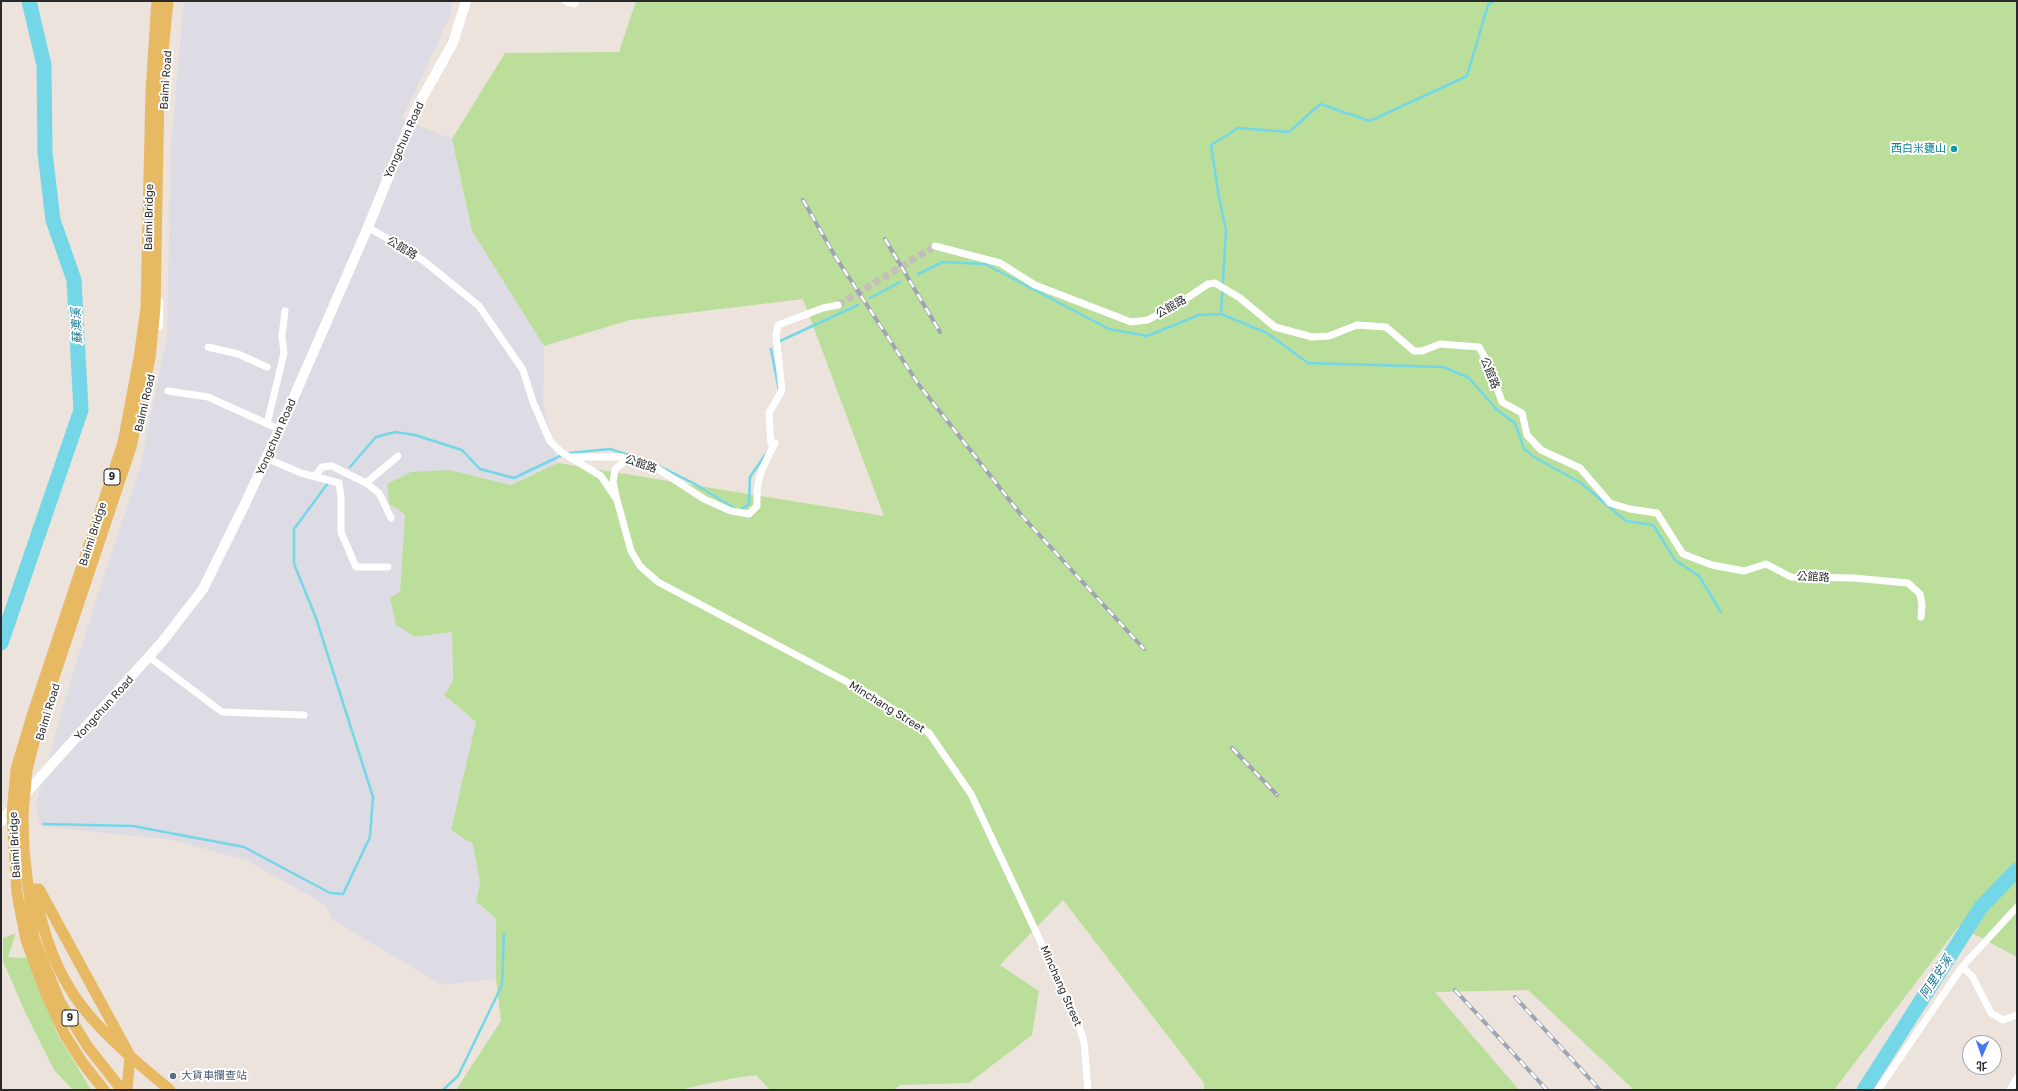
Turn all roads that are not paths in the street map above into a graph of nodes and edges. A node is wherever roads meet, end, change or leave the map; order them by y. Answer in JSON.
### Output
{"nodes":[{"id":1,"x":157,"y":1,"type":"edge"},
{"id":2,"x":168,"y":1,"type":"edge"},
{"id":3,"x":172,"y":1,"type":"edge"},
{"id":4,"x":466,"y":1,"type":"edge"},
{"id":5,"x":565,"y":1,"type":"edge"},
{"id":6,"x":576,"y":1,"type":"edge"},
{"id":7,"x":368,"y":227,"type":"junction"},
{"id":8,"x":935,"y":246,"type":"dead end"},
{"id":9,"x":838,"y":305,"type":"tunnel mouth"},
{"id":10,"x":286,"y":311,"type":"dead end"},
{"id":11,"x":208,"y":347,"type":"dead end"},
{"id":12,"x":267,"y":368,"type":"dead end"},
{"id":13,"x":168,"y":391,"type":"dead end"},
{"id":14,"x":268,"y":424,"type":"junction"},
{"id":15,"x":279,"y":429,"type":"junction"},
{"id":16,"x":398,"y":456,"type":"dead end"},
{"id":17,"x":266,"y":458,"type":"junction"},
{"id":18,"x":570,"y":458,"type":"junction"},
{"id":19,"x":627,"y":460,"type":"junction"},
{"id":20,"x":315,"y":476,"type":"junction"},
{"id":21,"x":366,"y":483,"type":"junction"},
{"id":22,"x":617,"y":500,"type":"junction"},
{"id":23,"x":391,"y":518,"type":"dead end"},
{"id":24,"x":388,"y":567,"type":"dead end"},
{"id":25,"x":1921,"y":617,"type":"dead end"},
{"id":26,"x":149,"y":657,"type":"junction"},
{"id":27,"x":304,"y":715,"type":"dead end"},
{"id":28,"x":30,"y":757,"type":"junction"},
{"id":29,"x":30,"y":789,"type":"junction"},
{"id":30,"x":1,"y":820,"type":"edge"},
{"id":31,"x":39,"y":889,"type":"dead end"},
{"id":32,"x":2017,"y":907,"type":"edge"},
{"id":33,"x":30,"y":939,"type":"junction"},
{"id":34,"x":1962,"y":967,"type":"junction"},
{"id":35,"x":60,"y":1002,"type":"junction"},
{"id":36,"x":2017,"y":1015,"type":"edge"},
{"id":37,"x":130,"y":1056,"type":"junction"},
{"id":38,"x":2017,"y":1078,"type":"edge"},
{"id":39,"x":104,"y":1090,"type":"edge"},
{"id":40,"x":122,"y":1090,"type":"edge"},
{"id":41,"x":128,"y":1090,"type":"edge"},
{"id":42,"x":170,"y":1090,"type":"edge"},
{"id":43,"x":1088,"y":1090,"type":"edge"},
{"id":44,"x":1878,"y":1090,"type":"edge"},
{"id":45,"x":2010,"y":1090,"type":"edge"}],
"edges":[{"from":1,"to":33,"type":"main road","name":"Baimi Bridge","number":"9"},
{"from":2,"to":28,"type":"main road","name":"Baimi Bridge","number":"9"},
{"from":3,"to":29,"type":"street","name":"Baimi Road"},
{"from":4,"to":7,"type":"street","name":"Yongchun Road"},
{"from":5,"to":6,"type":"street"},
{"from":7,"to":15,"type":"street","name":"Yongchun Road"},
{"from":7,"to":18,"type":"street","name":"公館路"},
{"from":8,"to":25,"type":"street","name":"公館路"},
{"from":9,"to":19,"type":"street","name":"公館路"},
{"from":10,"to":14,"type":"street"},
{"from":11,"to":12,"type":"street"},
{"from":13,"to":14,"type":"street"},
{"from":14,"to":15,"type":"street"},
{"from":15,"to":17,"type":"street","name":"Yongchun Road"},
{"from":16,"to":21,"type":"street"},
{"from":17,"to":20,"type":"street"},
{"from":17,"to":26,"type":"street","name":"Yongchun Road"},
{"from":18,"to":19,"type":"street","name":"公館路"},
{"from":18,"to":22,"type":"street","name":"Minchang Street"},
{"from":19,"to":22,"type":"street"},
{"from":20,"to":21,"type":"street"},
{"from":20,"to":24,"type":"street"},
{"from":21,"to":23,"type":"street"},
{"from":22,"to":43,"type":"street","name":"Minchang Street"},
{"from":26,"to":27,"type":"street"},
{"from":26,"to":29,"type":"street","name":"Yongchun Road"},
{"from":28,"to":33,"type":"main road","name":"Baimi Bridge","number":"9"},
{"from":28,"to":37,"type":"main road"},
{"from":29,"to":30,"type":"street","name":"Yongchun Road"},
{"from":31,"to":37,"type":"main road"},
{"from":32,"to":34,"type":"street"},
{"from":33,"to":35,"type":"main road","number":"9"},
{"from":33,"to":39,"type":"main road","number":"9"},
{"from":34,"to":36,"type":"street"},
{"from":34,"to":44,"type":"street"},
{"from":35,"to":40,"type":"main road","number":"9"},
{"from":35,"to":41,"type":"main road"},
{"from":37,"to":41,"type":"main road"},
{"from":37,"to":42,"type":"main road"},
{"from":38,"to":45,"type":"street"}]}
